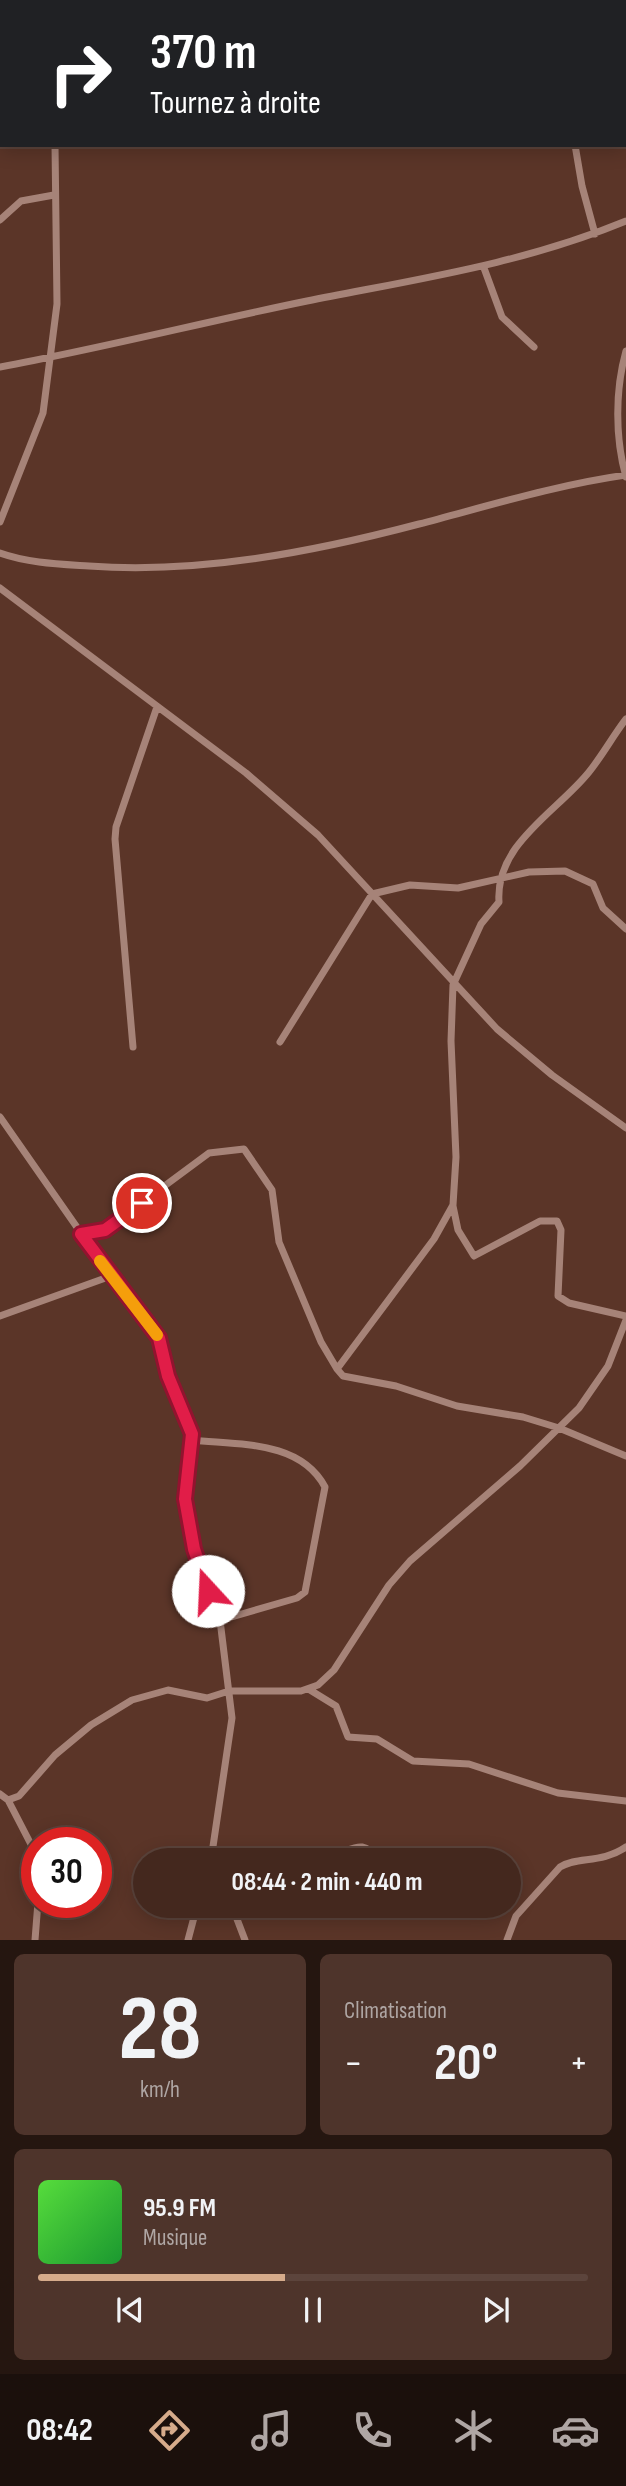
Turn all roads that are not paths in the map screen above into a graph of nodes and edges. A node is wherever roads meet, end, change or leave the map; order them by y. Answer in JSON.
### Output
{"nodes":[{"id":1,"x":55,"y":147,"type":"edge"},
{"id":2,"x":575,"y":147,"type":"edge"},
{"id":3,"x":54,"y":195,"type":"junction"},
{"id":4,"x":0,"y":220,"type":"edge"},
{"id":5,"x":626,"y":222,"type":"edge"},
{"id":6,"x":595,"y":234,"type":"junction"},
{"id":7,"x":484,"y":268,"type":"junction"},
{"id":8,"x":534,"y":346,"type":"dead end"},
{"id":9,"x":626,"y":351,"type":"edge"},
{"id":10,"x":50,"y":358,"type":"junction"},
{"id":11,"x":0,"y":367,"type":"edge"},
{"id":12,"x":626,"y":476,"type":"edge"},
{"id":13,"x":0,"y":522,"type":"edge"},
{"id":14,"x":0,"y":553,"type":"edge"},
{"id":15,"x":0,"y":588,"type":"edge"},
{"id":16,"x":157,"y":707,"type":"junction"},
{"id":17,"x":626,"y":719,"type":"edge"},
{"id":18,"x":500,"y":878,"type":"junction"},
{"id":19,"x":372,"y":894,"type":"junction"},
{"id":20,"x":626,"y":929,"type":"edge"},
{"id":21,"x":453,"y":985,"type":"junction"},
{"id":22,"x":280,"y":1042,"type":"dead end"},
{"id":23,"x":133,"y":1047,"type":"dead end"},
{"id":24,"x":0,"y":1117,"type":"edge"},
{"id":25,"x":626,"y":1128,"type":"edge"},
{"id":26,"x":453,"y":1205,"type":"junction"},
{"id":27,"x":81,"y":1234,"type":"junction"},
{"id":28,"x":111,"y":1276,"type":"junction"},
{"id":29,"x":0,"y":1315,"type":"edge"},
{"id":30,"x":626,"y":1318,"type":"edge"},
{"id":31,"x":337,"y":1369,"type":"junction"},
{"id":32,"x":559,"y":1428,"type":"junction"},
{"id":33,"x":192,"y":1440,"type":"junction"},
{"id":34,"x":626,"y":1456,"type":"edge"},
{"id":35,"x":221,"y":1620,"type":"junction"},
{"id":36,"x":310,"y":1690,"type":"junction"},
{"id":37,"x":229,"y":1691,"type":"junction"},
{"id":38,"x":0,"y":1794,"type":"edge"},
{"id":39,"x":8,"y":1800,"type":"junction"},
{"id":40,"x":626,"y":1801,"type":"edge"},
{"id":41,"x":22,"y":1827,"type":"edge"},
{"id":42,"x":626,"y":1847,"type":"edge"},
{"id":43,"x":215,"y":1848,"type":"edge"},
{"id":44,"x":37,"y":1918,"type":"edge"},
{"id":45,"x":194,"y":1918,"type":"edge"},
{"id":46,"x":237,"y":1918,"type":"edge"},
{"id":47,"x":35,"y":1940,"type":"edge"},
{"id":48,"x":188,"y":1940,"type":"edge"},
{"id":49,"x":245,"y":1940,"type":"edge"},
{"id":50,"x":507,"y":1940,"type":"edge"}],
"edges":[{"from":1,"to":3,"type":"street"},
{"from":2,"to":6,"type":"street"},
{"from":3,"to":4,"type":"street"},
{"from":3,"to":10,"type":"street"},
{"from":5,"to":6,"type":"street"},
{"from":6,"to":7,"type":"street"},
{"from":7,"to":8,"type":"street"},
{"from":7,"to":10,"type":"street"},
{"from":9,"to":12,"type":"street"},
{"from":10,"to":11,"type":"street"},
{"from":10,"to":13,"type":"street"},
{"from":12,"to":14,"type":"street"},
{"from":15,"to":16,"type":"street"},
{"from":16,"to":19,"type":"street"},
{"from":16,"to":23,"type":"street"},
{"from":17,"to":18,"type":"street"},
{"from":18,"to":19,"type":"street"},
{"from":18,"to":20,"type":"street"},
{"from":18,"to":21,"type":"street"},
{"from":19,"to":21,"type":"street"},
{"from":19,"to":22,"type":"street"},
{"from":21,"to":25,"type":"street"},
{"from":21,"to":26,"type":"street"},
{"from":24,"to":27,"type":"street"},
{"from":26,"to":30,"type":"street"},
{"from":26,"to":31,"type":"street"},
{"from":27,"to":28,"type":"street"},
{"from":27,"to":31,"type":"street"},
{"from":28,"to":29,"type":"street"},
{"from":28,"to":33,"type":"street"},
{"from":30,"to":32,"type":"street"},
{"from":31,"to":32,"type":"street"},
{"from":32,"to":34,"type":"street"},
{"from":32,"to":36,"type":"street"},
{"from":33,"to":35,"type":"street"},
{"from":33,"to":35,"type":"street"},
{"from":35,"to":37,"type":"street"},
{"from":36,"to":37,"type":"street"},
{"from":36,"to":40,"type":"street"},
{"from":37,"to":39,"type":"street"},
{"from":37,"to":43,"type":"street"},
{"from":38,"to":39,"type":"street"},
{"from":39,"to":41,"type":"street"},
{"from":42,"to":50,"type":"street"},
{"from":44,"to":47,"type":"street"},
{"from":45,"to":48,"type":"street"},
{"from":46,"to":49,"type":"street"}]}
